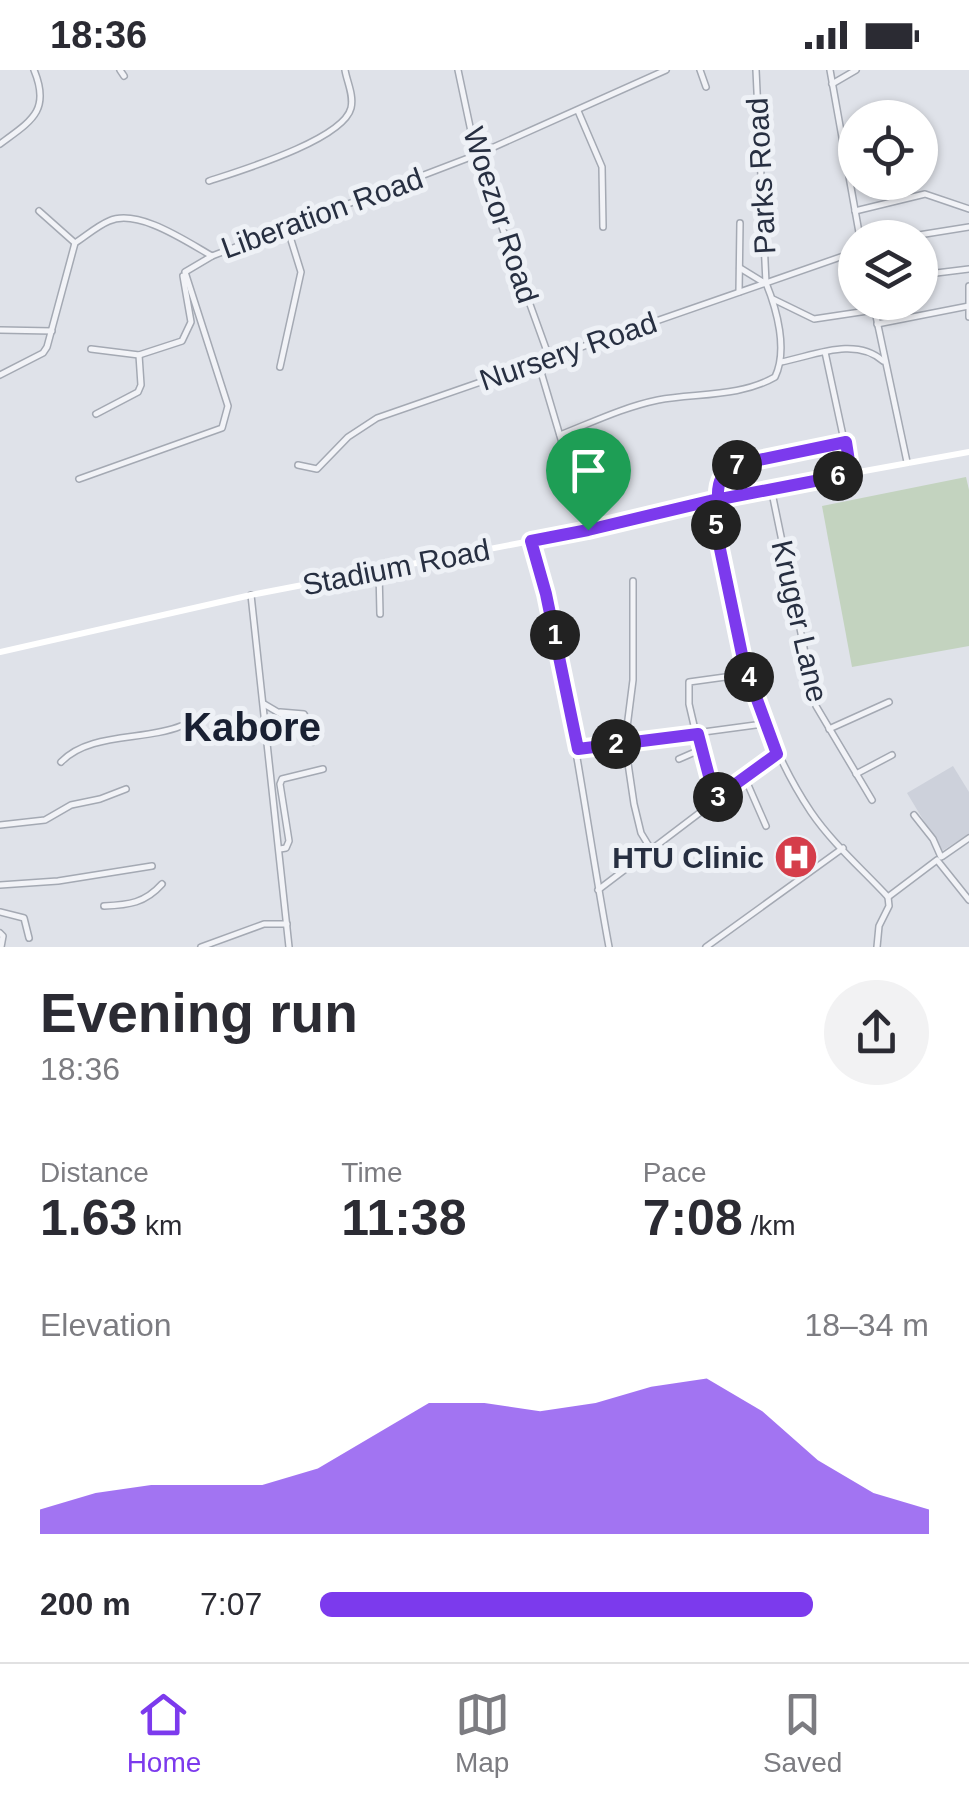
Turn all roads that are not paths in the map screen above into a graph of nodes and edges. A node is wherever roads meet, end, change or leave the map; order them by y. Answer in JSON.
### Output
{"nodes":[{"id":1,"x":34,"y":70,"type":"edge"},
{"id":2,"x":345,"y":70,"type":"edge"},
{"id":3,"x":458,"y":70,"type":"edge"},
{"id":4,"x":666,"y":70,"type":"edge"},
{"id":5,"x":700,"y":70,"type":"edge"},
{"id":6,"x":756,"y":70,"type":"edge"},
{"id":7,"x":830,"y":70,"type":"edge"},
{"id":8,"x":856,"y":70,"type":"edge"},
{"id":9,"x":832,"y":84,"type":"junction"},
{"id":10,"x":706,"y":87,"type":"dead end"},
{"id":11,"x":578,"y":111,"type":"junction"},
{"id":12,"x":0,"y":144,"type":"edge"},
{"id":13,"x":476,"y":155,"type":"junction"},
{"id":14,"x":209,"y":181,"type":"dead end"},
{"id":15,"x":969,"y":209,"type":"edge"},
{"id":16,"x":39,"y":211,"type":"dead end"},
{"id":17,"x":855,"y":211,"type":"junction"},
{"id":18,"x":857,"y":220,"type":"edge"},
{"id":19,"x":740,"y":222,"type":"dead end"},
{"id":20,"x":969,"y":226,"type":"edge"},
{"id":21,"x":604,"y":227,"type":"dead end"},
{"id":22,"x":287,"y":228,"type":"junction"},
{"id":23,"x":938,"y":231,"type":"edge"},
{"id":24,"x":75,"y":242,"type":"junction"},
{"id":25,"x":212,"y":256,"type":"junction"},
{"id":26,"x":838,"y":258,"type":"edge"},
{"id":27,"x":740,"y":268,"type":"junction"},
{"id":28,"x":969,"y":269,"type":"edge"},
{"id":29,"x":185,"y":272,"type":"junction"},
{"id":30,"x":938,"y":273,"type":"edge"},
{"id":31,"x":765,"y":283,"type":"junction"},
{"id":32,"x":969,"y":286,"type":"edge"},
{"id":33,"x":740,"y":292,"type":"junction"},
{"id":34,"x":772,"y":299,"type":"junction"},
{"id":35,"x":968,"y":306,"type":"edge"},
{"id":36,"x":838,"y":314,"type":"edge"},
{"id":37,"x":969,"y":317,"type":"edge"},
{"id":38,"x":876,"y":320,"type":"edge"},
{"id":39,"x":877,"y":324,"type":"junction"},
{"id":40,"x":0,"y":330,"type":"edge"},
{"id":41,"x":52,"y":331,"type":"junction"},
{"id":42,"x":91,"y":348,"type":"dead end"},
{"id":43,"x":825,"y":352,"type":"junction"},
{"id":44,"x":139,"y":355,"type":"junction"},
{"id":45,"x":549,"y":358,"type":"junction"},
{"id":46,"x":538,"y":362,"type":"junction"},
{"id":47,"x":781,"y":362,"type":"junction"},
{"id":48,"x":885,"y":363,"type":"junction"},
{"id":49,"x":280,"y":367,"type":"dead end"},
{"id":50,"x":0,"y":376,"type":"edge"},
{"id":51,"x":96,"y":414,"type":"dead end"},
{"id":52,"x":560,"y":435,"type":"junction"},
{"id":53,"x":846,"y":442,"type":"junction"},
{"id":54,"x":969,"y":452,"type":"edge"},
{"id":55,"x":907,"y":462,"type":"junction"},
{"id":56,"x":298,"y":465,"type":"dead end"},
{"id":57,"x":851,"y":474,"type":"junction"},
{"id":58,"x":79,"y":479,"type":"dead end"},
{"id":59,"x":771,"y":488,"type":"junction"},
{"id":60,"x":714,"y":500,"type":"junction"},
{"id":61,"x":588,"y":530,"type":"junction"},
{"id":62,"x":531,"y":541,"type":"junction"},
{"id":63,"x":380,"y":571,"type":"junction"},
{"id":64,"x":633,"y":581,"type":"dead end"},
{"id":65,"x":251,"y":596,"type":"junction"},
{"id":66,"x":380,"y":614,"type":"dead end"},
{"id":67,"x":0,"y":652,"type":"edge"},
{"id":68,"x":748,"y":674,"type":"junction"},
{"id":69,"x":889,"y":702,"type":"dead end"},
{"id":70,"x":264,"y":704,"type":"junction"},
{"id":71,"x":277,"y":712,"type":"junction"},
{"id":72,"x":764,"y":724,"type":"junction"},
{"id":73,"x":181,"y":726,"type":"dead end"},
{"id":74,"x":828,"y":729,"type":"junction"},
{"id":75,"x":302,"y":731,"type":"junction"},
{"id":76,"x":697,"y":734,"type":"junction"},
{"id":77,"x":313,"y":742,"type":"dead end"},
{"id":78,"x":625,"y":743,"type":"junction"},
{"id":79,"x":578,"y":749,"type":"junction"},
{"id":80,"x":702,"y":749,"type":"junction"},
{"id":81,"x":777,"y":754,"type":"junction"},
{"id":82,"x":892,"y":755,"type":"dead end"},
{"id":83,"x":679,"y":759,"type":"dead end"},
{"id":84,"x":61,"y":762,"type":"dead end"},
{"id":85,"x":322,"y":769,"type":"dead end"},
{"id":86,"x":856,"y":774,"type":"junction"},
{"id":87,"x":744,"y":778,"type":"junction"},
{"id":88,"x":126,"y":788,"type":"dead end"},
{"id":89,"x":715,"y":799,"type":"junction"},
{"id":90,"x":872,"y":800,"type":"dead end"},
{"id":91,"x":914,"y":815,"type":"dead end"},
{"id":92,"x":0,"y":825,"type":"edge"},
{"id":93,"x":766,"y":826,"type":"dead end"},
{"id":94,"x":969,"y":838,"type":"edge"},
{"id":95,"x":843,"y":848,"type":"junction"},
{"id":96,"x":280,"y":849,"type":"junction"},
{"id":97,"x":652,"y":851,"type":"junction"},
{"id":98,"x":939,"y":858,"type":"junction"},
{"id":99,"x":152,"y":866,"type":"dead end"},
{"id":100,"x":162,"y":884,"type":"dead end"},
{"id":101,"x":0,"y":885,"type":"edge"},
{"id":102,"x":598,"y":890,"type":"junction"},
{"id":103,"x":966,"y":890,"type":"edge"},
{"id":104,"x":888,"y":898,"type":"junction"},
{"id":105,"x":969,"y":900,"type":"edge"},
{"id":106,"x":104,"y":906,"type":"dead end"},
{"id":107,"x":0,"y":912,"type":"edge"},
{"id":108,"x":287,"y":924,"type":"junction"},
{"id":109,"x":0,"y":933,"type":"edge"},
{"id":110,"x":29,"y":938,"type":"dead end"},
{"id":111,"x":0,"y":947,"type":"edge"},
{"id":112,"x":201,"y":947,"type":"edge"},
{"id":113,"x":289,"y":947,"type":"edge"},
{"id":114,"x":610,"y":947,"type":"edge"},
{"id":115,"x":706,"y":947,"type":"edge"},
{"id":116,"x":877,"y":947,"type":"edge"}],
"edges":[{"from":1,"to":12,"type":"street"},
{"from":2,"to":14,"type":"street"},
{"from":3,"to":13,"type":"street","name":"Woezor Road"},
{"from":4,"to":11,"type":"street","name":"Liberation Road"},
{"from":5,"to":10,"type":"street"},
{"from":6,"to":31,"type":"street","name":"Parks Road"},
{"from":7,"to":9,"type":"street"},
{"from":8,"to":9,"type":"street"},
{"from":9,"to":17,"type":"street"},
{"from":11,"to":13,"type":"street","name":"Liberation Road"},
{"from":11,"to":21,"type":"street"},
{"from":13,"to":22,"type":"street","name":"Liberation Road"},
{"from":13,"to":45,"type":"street","name":"Woezor Road"},
{"from":15,"to":17,"type":"street"},
{"from":16,"to":24,"type":"street"},
{"from":17,"to":18,"type":"street"},
{"from":19,"to":27,"type":"street"},
{"from":20,"to":23,"type":"street"},
{"from":22,"to":25,"type":"street","name":"Liberation Road"},
{"from":22,"to":49,"type":"street"},
{"from":24,"to":25,"type":"street","name":"Liberation Road"},
{"from":24,"to":41,"type":"street"},
{"from":25,"to":29,"type":"street"},
{"from":26,"to":31,"type":"street","name":"Nursery Road"},
{"from":27,"to":31,"type":"street"},
{"from":27,"to":33,"type":"street"},
{"from":28,"to":30,"type":"street"},
{"from":29,"to":44,"type":"street"},
{"from":29,"to":58,"type":"street"},
{"from":31,"to":33,"type":"street","name":"Nursery Road"},
{"from":31,"to":34,"type":"street","name":"Parks Road"},
{"from":32,"to":35,"type":"street"},
{"from":33,"to":45,"type":"street","name":"Nursery Road"},
{"from":34,"to":36,"type":"street"},
{"from":34,"to":47,"type":"street","name":"Parks Road"},
{"from":35,"to":37,"type":"street"},
{"from":35,"to":39,"type":"street"},
{"from":38,"to":39,"type":"street"},
{"from":39,"to":48,"type":"street"},
{"from":40,"to":41,"type":"street"},
{"from":41,"to":50,"type":"street"},
{"from":42,"to":44,"type":"street"},
{"from":43,"to":47,"type":"street"},
{"from":43,"to":48,"type":"street"},
{"from":43,"to":53,"type":"street"},
{"from":44,"to":51,"type":"street"},
{"from":45,"to":46,"type":"street","name":"Nursery Road"},
{"from":46,"to":52,"type":"street"},
{"from":46,"to":56,"type":"street","name":"Nursery Road"},
{"from":47,"to":52,"type":"street"},
{"from":48,"to":55,"type":"street"},
{"from":52,"to":61,"type":"street"},
{"from":53,"to":57,"type":"street"},
{"from":53,"to":60,"type":"street"},
{"from":54,"to":55,"type":"main road","name":"Stadium Road"},
{"from":55,"to":57,"type":"main road","name":"Stadium Road"},
{"from":57,"to":59,"type":"main road","name":"Stadium Road"},
{"from":59,"to":60,"type":"main road","name":"Stadium Road"},
{"from":59,"to":74,"type":"street","name":"Kruger Lane"},
{"from":60,"to":61,"type":"main road","name":"Stadium Road"},
{"from":60,"to":68,"type":"street"},
{"from":61,"to":62,"type":"main road","name":"Stadium Road"},
{"from":62,"to":63,"type":"main road","name":"Stadium Road"},
{"from":62,"to":79,"type":"street"},
{"from":63,"to":65,"type":"main road","name":"Stadium Road"},
{"from":63,"to":66,"type":"street"},
{"from":64,"to":78,"type":"street"},
{"from":65,"to":67,"type":"main road","name":"Stadium Road"},
{"from":65,"to":70,"type":"street"},
{"from":68,"to":72,"type":"street"},
{"from":68,"to":76,"type":"street"},
{"from":69,"to":74,"type":"street"},
{"from":70,"to":71,"type":"street"},
{"from":70,"to":96,"type":"street"},
{"from":71,"to":75,"type":"street"},
{"from":71,"to":75,"type":"street"},
{"from":72,"to":76,"type":"street"},
{"from":72,"to":81,"type":"street"},
{"from":73,"to":84,"type":"street"},
{"from":74,"to":86,"type":"street","name":"Kruger Lane"},
{"from":75,"to":77,"type":"street"},
{"from":76,"to":78,"type":"street"},
{"from":76,"to":80,"type":"street"},
{"from":78,"to":79,"type":"street"},
{"from":78,"to":97,"type":"street"},
{"from":79,"to":102,"type":"street"},
{"from":80,"to":83,"type":"street"},
{"from":80,"to":89,"type":"street"},
{"from":81,"to":87,"type":"street"},
{"from":81,"to":95,"type":"street"},
{"from":82,"to":86,"type":"street"},
{"from":85,"to":96,"type":"street"},
{"from":86,"to":90,"type":"street","name":"Kruger Lane"},
{"from":87,"to":89,"type":"street"},
{"from":87,"to":93,"type":"street"},
{"from":88,"to":92,"type":"street"},
{"from":89,"to":97,"type":"street"},
{"from":91,"to":98,"type":"street"},
{"from":94,"to":98,"type":"street"},
{"from":95,"to":104,"type":"street"},
{"from":95,"to":115,"type":"street"},
{"from":96,"to":108,"type":"street"},
{"from":97,"to":102,"type":"street"},
{"from":98,"to":103,"type":"street"},
{"from":98,"to":104,"type":"street"},
{"from":99,"to":101,"type":"street"},
{"from":100,"to":106,"type":"street"},
{"from":102,"to":114,"type":"street"},
{"from":103,"to":105,"type":"street"},
{"from":104,"to":116,"type":"street"},
{"from":107,"to":110,"type":"street"},
{"from":108,"to":112,"type":"street"},
{"from":108,"to":113,"type":"street"},
{"from":109,"to":111,"type":"street"}]}
